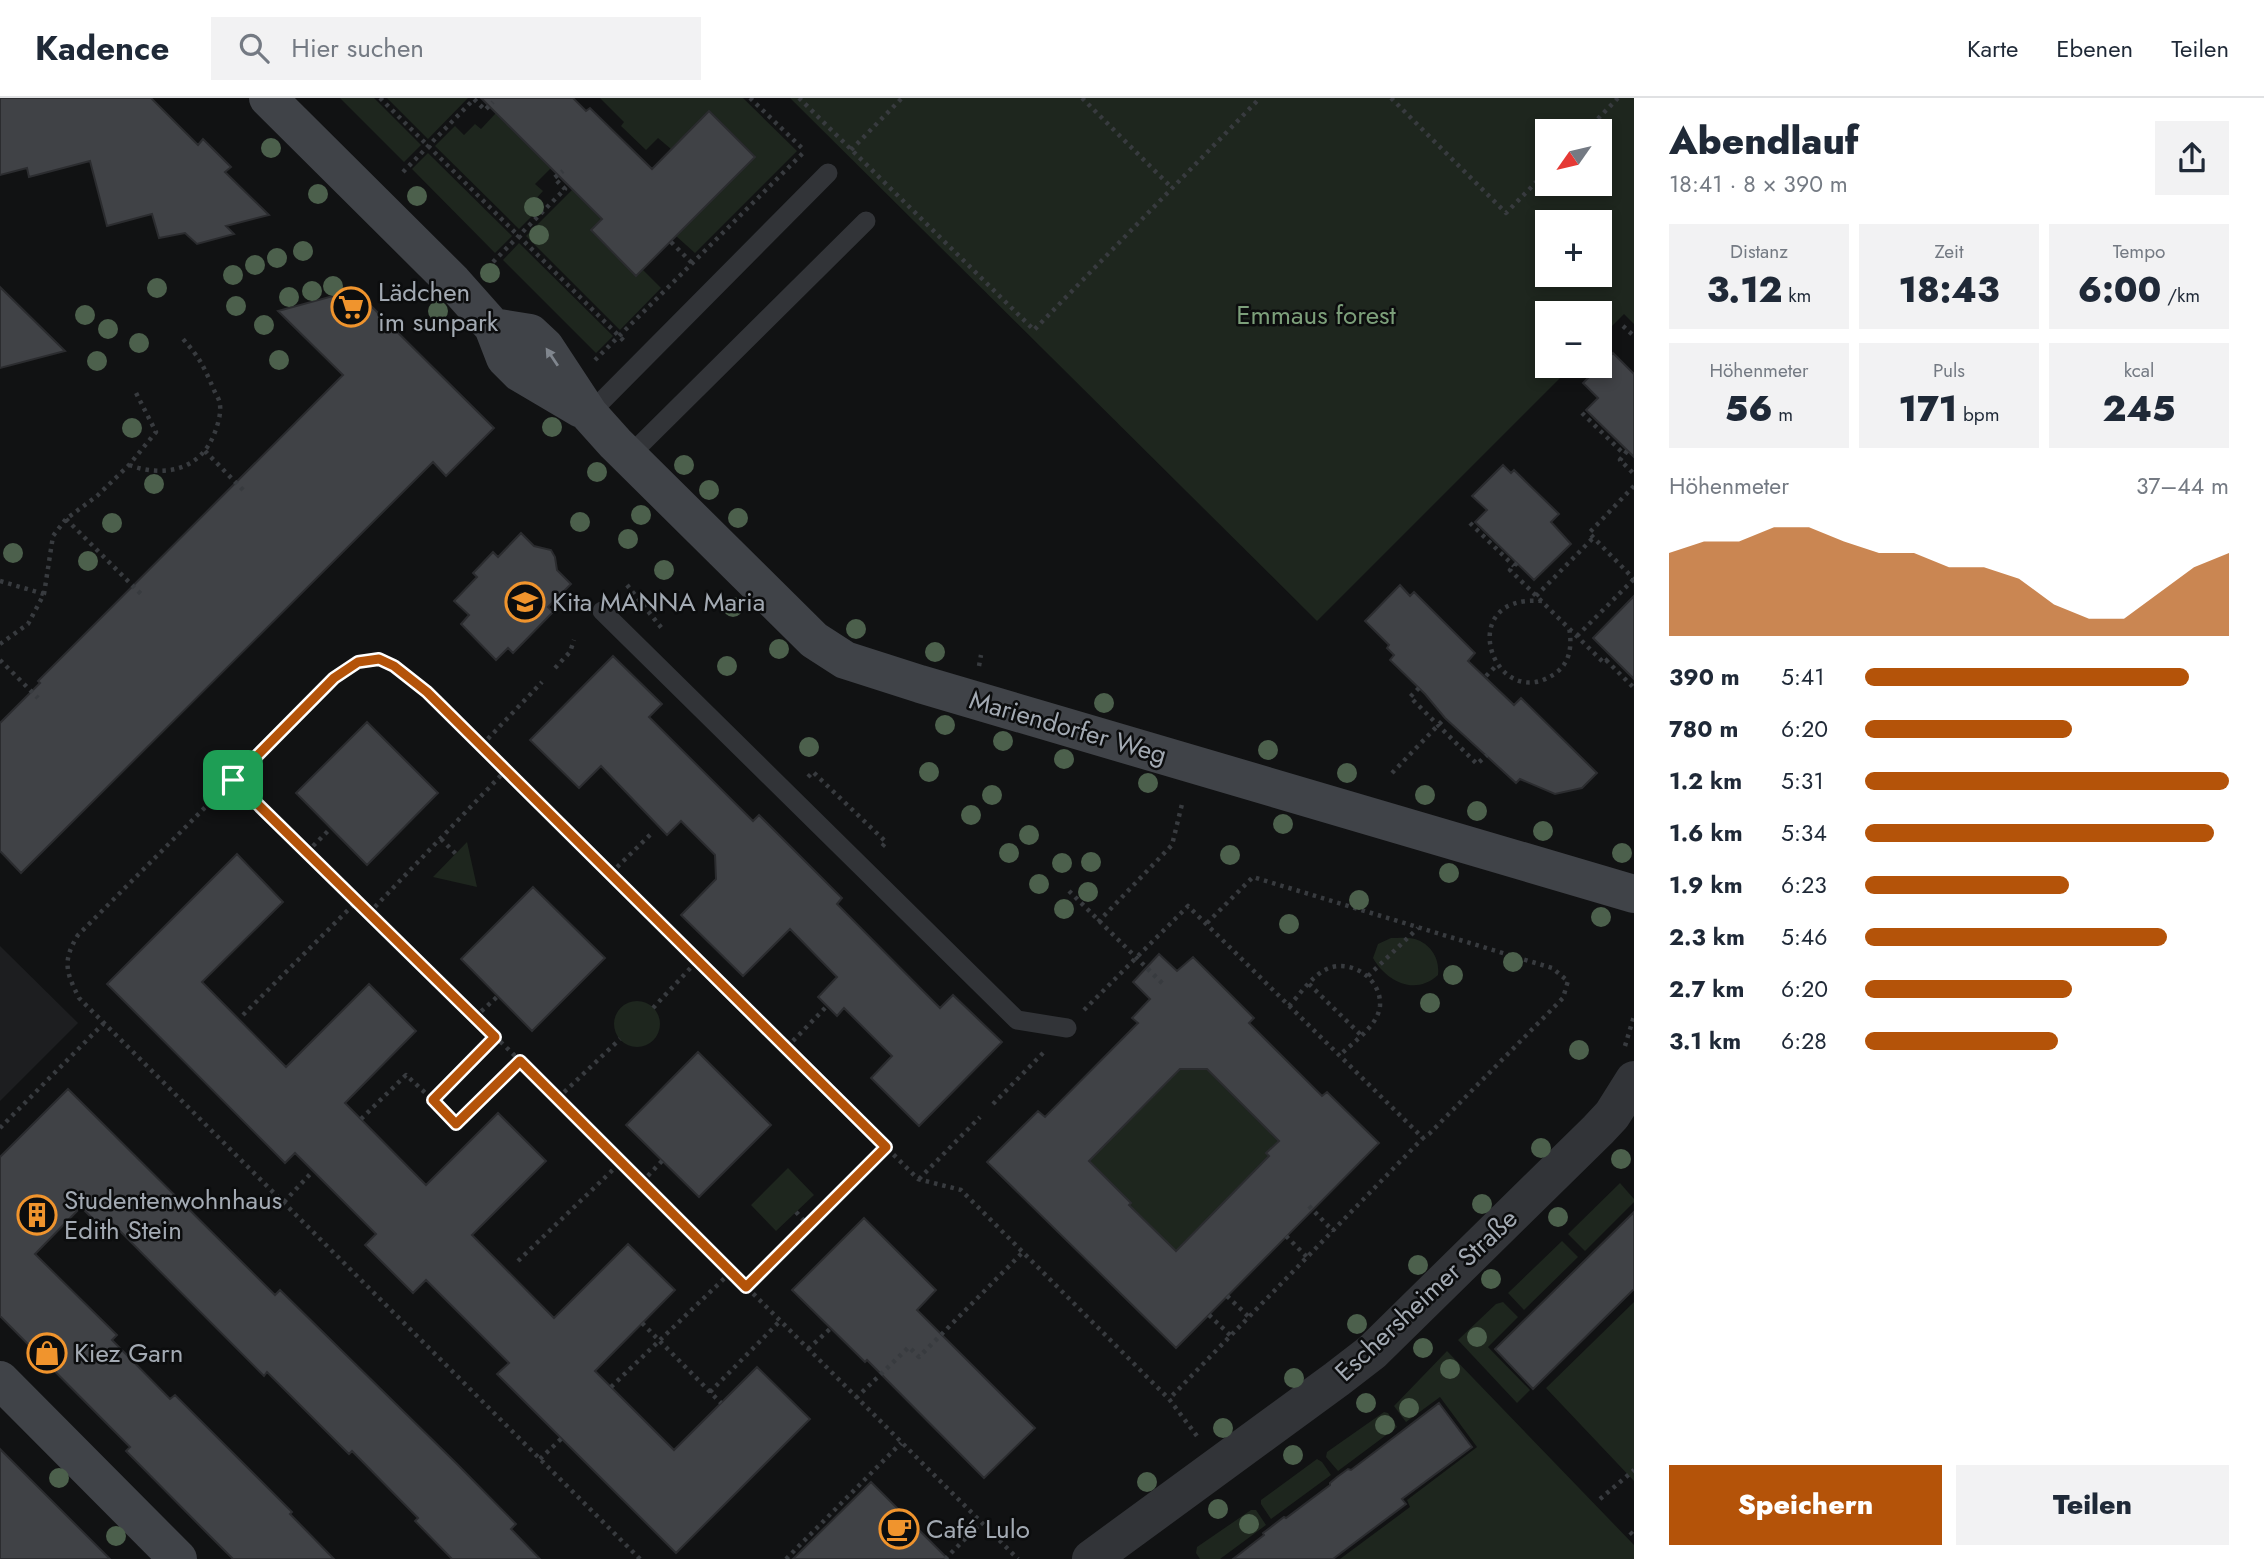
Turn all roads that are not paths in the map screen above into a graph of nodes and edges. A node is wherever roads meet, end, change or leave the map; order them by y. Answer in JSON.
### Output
{"nodes":[{"id":1,"x":268,"y":98,"type":"edge"},
{"id":2,"x":828,"y":173,"type":"road end"},
{"id":3,"x":866,"y":221,"type":"dead end"},
{"id":4,"x":589,"y":414,"type":"junction"},
{"id":5,"x":628,"y":457,"type":"junction"},
{"id":6,"x":602,"y":611,"type":"dead end"},
{"id":7,"x":1634,"y":894,"type":"edge"},
{"id":8,"x":1067,"y":1028,"type":"road end"},
{"id":9,"x":1634,"y":1080,"type":"edge"},
{"id":10,"x":0,"y":1380,"type":"edge"},
{"id":11,"x":178,"y":1559,"type":"edge"},
{"id":12,"x":1091,"y":1559,"type":"edge"}],
"edges":[{"from":1,"to":4,"type":"street","name":"Mariendorfer Weg"},
{"from":2,"to":4,"type":"lane"},
{"from":3,"to":5,"type":"lane"},
{"from":4,"to":5,"type":"street","name":"Mariendorfer Weg"},
{"from":5,"to":7,"type":"street","name":"Mariendorfer Weg"},
{"from":6,"to":8,"type":"lane"},
{"from":9,"to":12,"type":"street","name":"Eschersheimer Straße"},
{"from":10,"to":11,"type":"street"}]}
